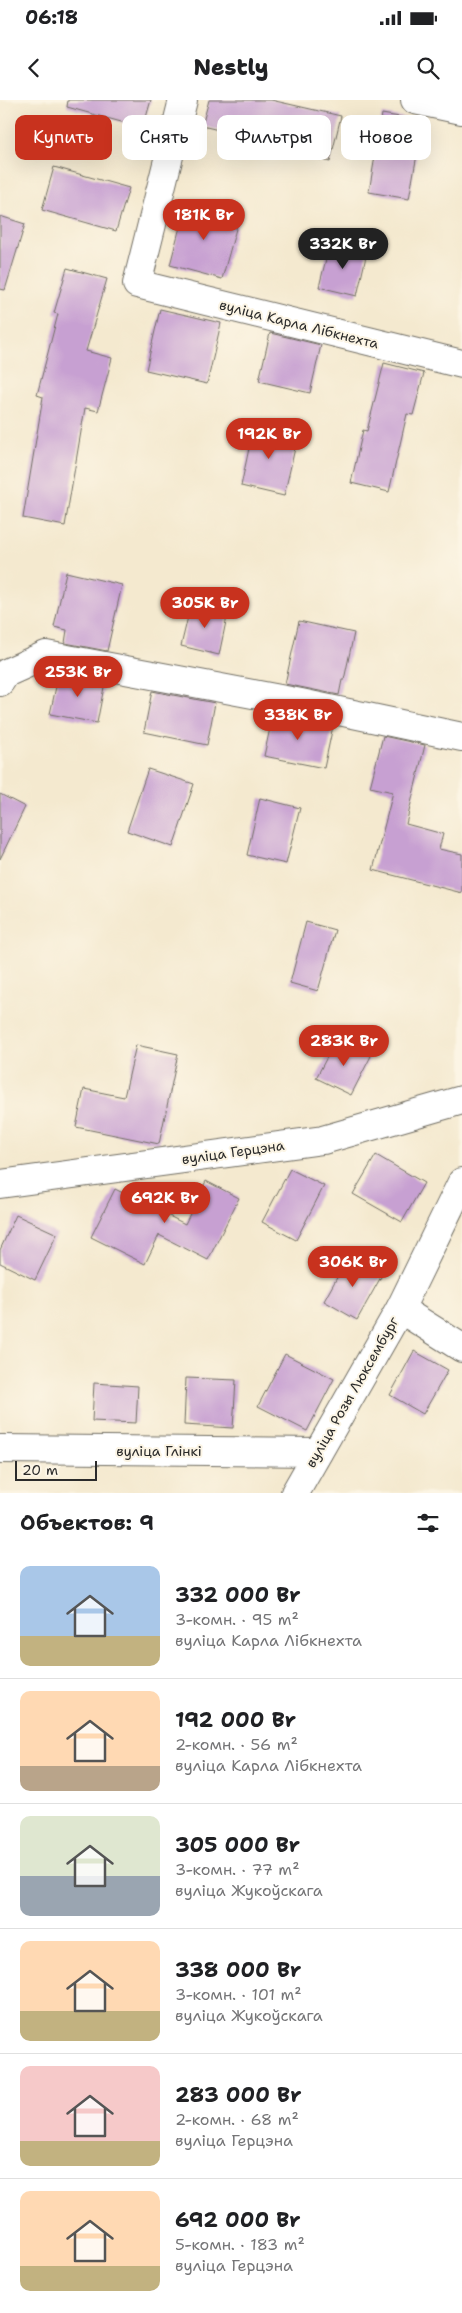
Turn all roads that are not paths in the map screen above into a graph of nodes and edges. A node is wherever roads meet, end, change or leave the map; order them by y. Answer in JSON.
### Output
{"nodes":[{"id":1,"x":183,"y":100,"type":"edge"},
{"id":2,"x":415,"y":100,"type":"edge"},
{"id":3,"x":462,"y":110,"type":"edge"},
{"id":4,"x":462,"y":364,"type":"edge"},
{"id":5,"x":0,"y":682,"type":"edge"},
{"id":6,"x":462,"y":737,"type":"edge"},
{"id":7,"x":462,"y":1100,"type":"edge"},
{"id":8,"x":462,"y":1182,"type":"edge"},
{"id":9,"x":0,"y":1184,"type":"edge"},
{"id":10,"x":400,"y":1309,"type":"junction"},
{"id":11,"x":462,"y":1348,"type":"edge"},
{"id":12,"x":0,"y":1449,"type":"edge"},
{"id":13,"x":318,"y":1452,"type":"junction"},
{"id":14,"x":295,"y":1493,"type":"edge"}],
"edges":[{"from":1,"to":4,"type":"street","name":"вуліца Карла Лібкнехта"},
{"from":2,"to":3,"type":"street"},
{"from":5,"to":6,"type":"street"},
{"from":7,"to":9,"type":"street","name":"вуліца Герцэна"},
{"from":8,"to":10,"type":"street","name":"вуліца Розы Люксембург"},
{"from":10,"to":11,"type":"street"},
{"from":10,"to":13,"type":"street","name":"вуліца Розы Люксембург"},
{"from":12,"to":13,"type":"street","name":"вуліца Глінкі"},
{"from":13,"to":14,"type":"street","name":"вуліца Розы Люксембург"}]}
